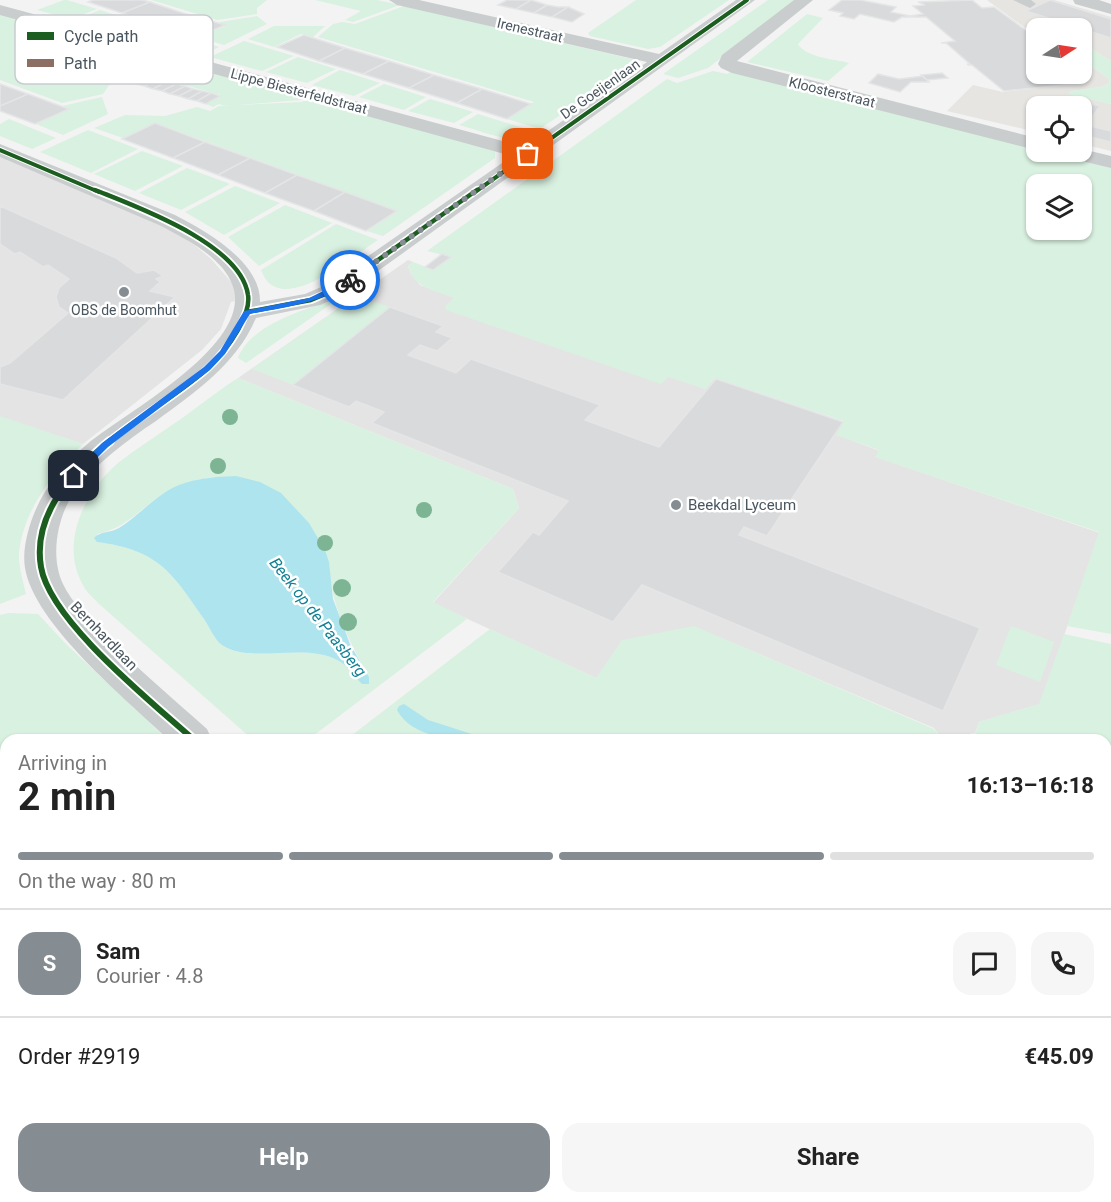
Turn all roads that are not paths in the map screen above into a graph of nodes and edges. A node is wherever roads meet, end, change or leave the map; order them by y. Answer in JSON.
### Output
{"nodes":[{"id":1,"x":397,"y":0,"type":"edge"},
{"id":2,"x":747,"y":0,"type":"edge"},
{"id":3,"x":805,"y":0,"type":"edge"},
{"id":4,"x":1081,"y":0,"type":"edge"},
{"id":5,"x":1111,"y":9,"type":"edge"},
{"id":6,"x":0,"y":10,"type":"edge"},
{"id":7,"x":18,"y":15,"type":"edge"},
{"id":8,"x":663,"y":60,"type":"junction"},
{"id":9,"x":213,"y":68,"type":"edge"},
{"id":10,"x":1026,"y":141,"type":"edge"},
{"id":11,"x":0,"y":150,"type":"edge"},
{"id":12,"x":528,"y":154,"type":"junction"},
{"id":13,"x":1092,"y":158,"type":"edge"},
{"id":14,"x":1111,"y":162,"type":"edge"},
{"id":15,"x":247,"y":312,"type":"junction"},
{"id":16,"x":188,"y":734,"type":"edge"}],
"edges":[{"from":1,"to":8,"type":"street","name":"Irenestraat"},
{"from":2,"to":8,"type":"street","name":"De Goeijenlaan"},
{"from":3,"to":10,"type":"street","name":"Kloosterstraat"},
{"from":4,"to":5,"type":"street"},
{"from":6,"to":7,"type":"street","name":"Lippe Biesterfeldstraat"},
{"from":8,"to":12,"type":"street","name":"De Goeijenlaan"},
{"from":9,"to":12,"type":"street","name":"Lippe Biesterfeldstraat"},
{"from":11,"to":15,"type":"street"},
{"from":12,"to":15,"type":"street","name":"De Goeijenlaan"},
{"from":13,"to":14,"type":"street"},
{"from":15,"to":16,"type":"street","name":"Bernhardlaan"}]}
